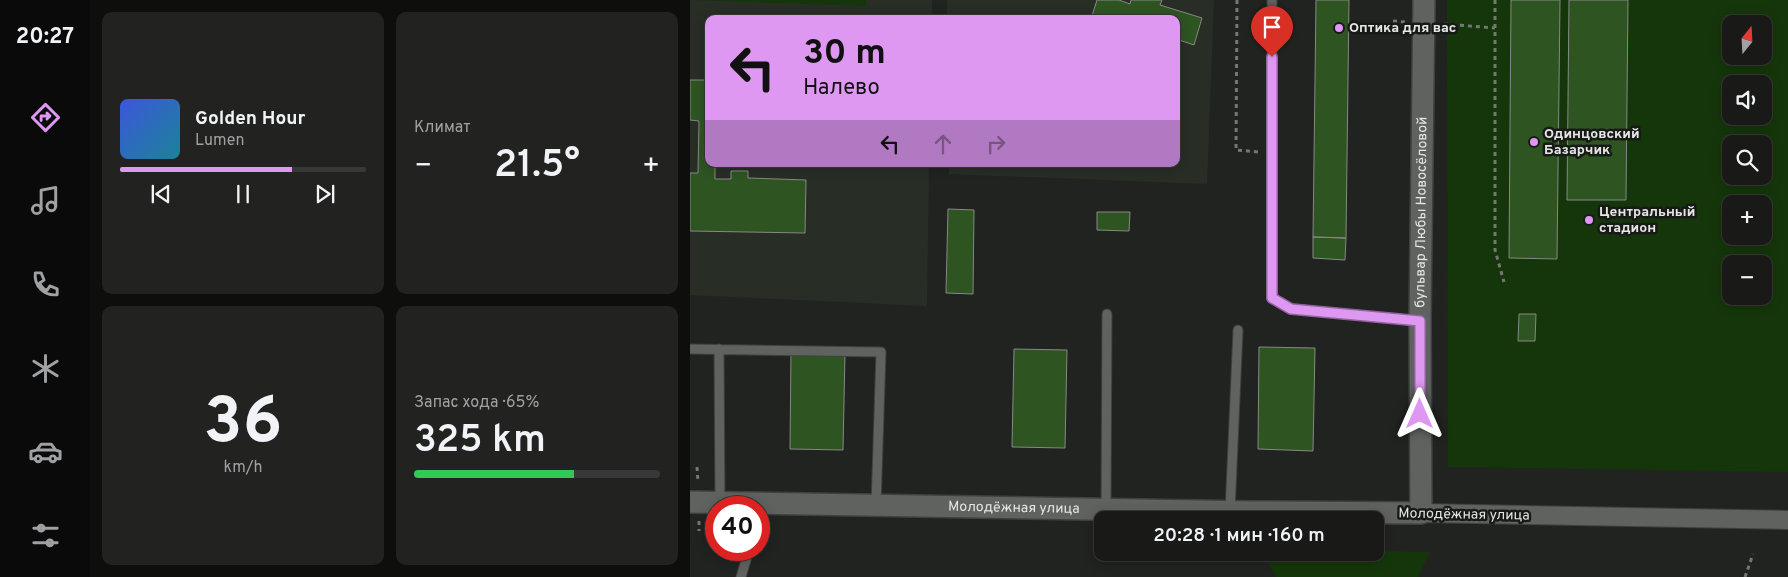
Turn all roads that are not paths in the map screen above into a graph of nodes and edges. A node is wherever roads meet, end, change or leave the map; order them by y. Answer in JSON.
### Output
{"nodes":[{"id":1,"x":1272,"y":0,"type":"edge"},
{"id":2,"x":1424,"y":0,"type":"edge"},
{"id":3,"x":1108,"y":314,"type":"dead end"},
{"id":4,"x":1420,"y":321,"type":"junction"},
{"id":5,"x":1238,"y":330,"type":"dead end"},
{"id":6,"x":690,"y":349,"type":"edge"},
{"id":7,"x":719,"y":349,"type":"junction"},
{"id":8,"x":720,"y":496,"type":"edge"},
{"id":9,"x":690,"y":502,"type":"edge"},
{"id":10,"x":705,"y":502,"type":"edge"},
{"id":11,"x":876,"y":506,"type":"junction"},
{"id":12,"x":770,"y":509,"type":"edge"},
{"id":13,"x":1106,"y":510,"type":"junction"},
{"id":14,"x":1168,"y":511,"type":"edge"},
{"id":15,"x":1230,"y":511,"type":"edge"},
{"id":16,"x":1384,"y":513,"type":"edge"},
{"id":17,"x":1421,"y":513,"type":"junction"},
{"id":18,"x":1788,"y":520,"type":"edge"},
{"id":19,"x":746,"y":561,"type":"edge"},
{"id":20,"x":741,"y":577,"type":"edge"}],
"edges":[{"from":1,"to":4,"type":"lane"},
{"from":2,"to":4,"type":"street","name":"бульвар Любы Новосёловой"},
{"from":3,"to":13,"type":"lane"},
{"from":4,"to":17,"type":"street","name":"бульвар Любы Новосёловой"},
{"from":5,"to":15,"type":"lane"},
{"from":6,"to":7,"type":"lane"},
{"from":7,"to":8,"type":"lane"},
{"from":7,"to":11,"type":"lane"},
{"from":9,"to":10,"type":"street","name":"Молодёжная улица"},
{"from":11,"to":12,"type":"street","name":"Молодёжная улица"},
{"from":11,"to":13,"type":"street","name":"Молодёжная улица"},
{"from":13,"to":14,"type":"street","name":"Молодёжная улица"},
{"from":16,"to":17,"type":"street","name":"Молодёжная улица"},
{"from":17,"to":18,"type":"street","name":"Молодёжная улица"},
{"from":19,"to":20,"type":"lane"}]}
